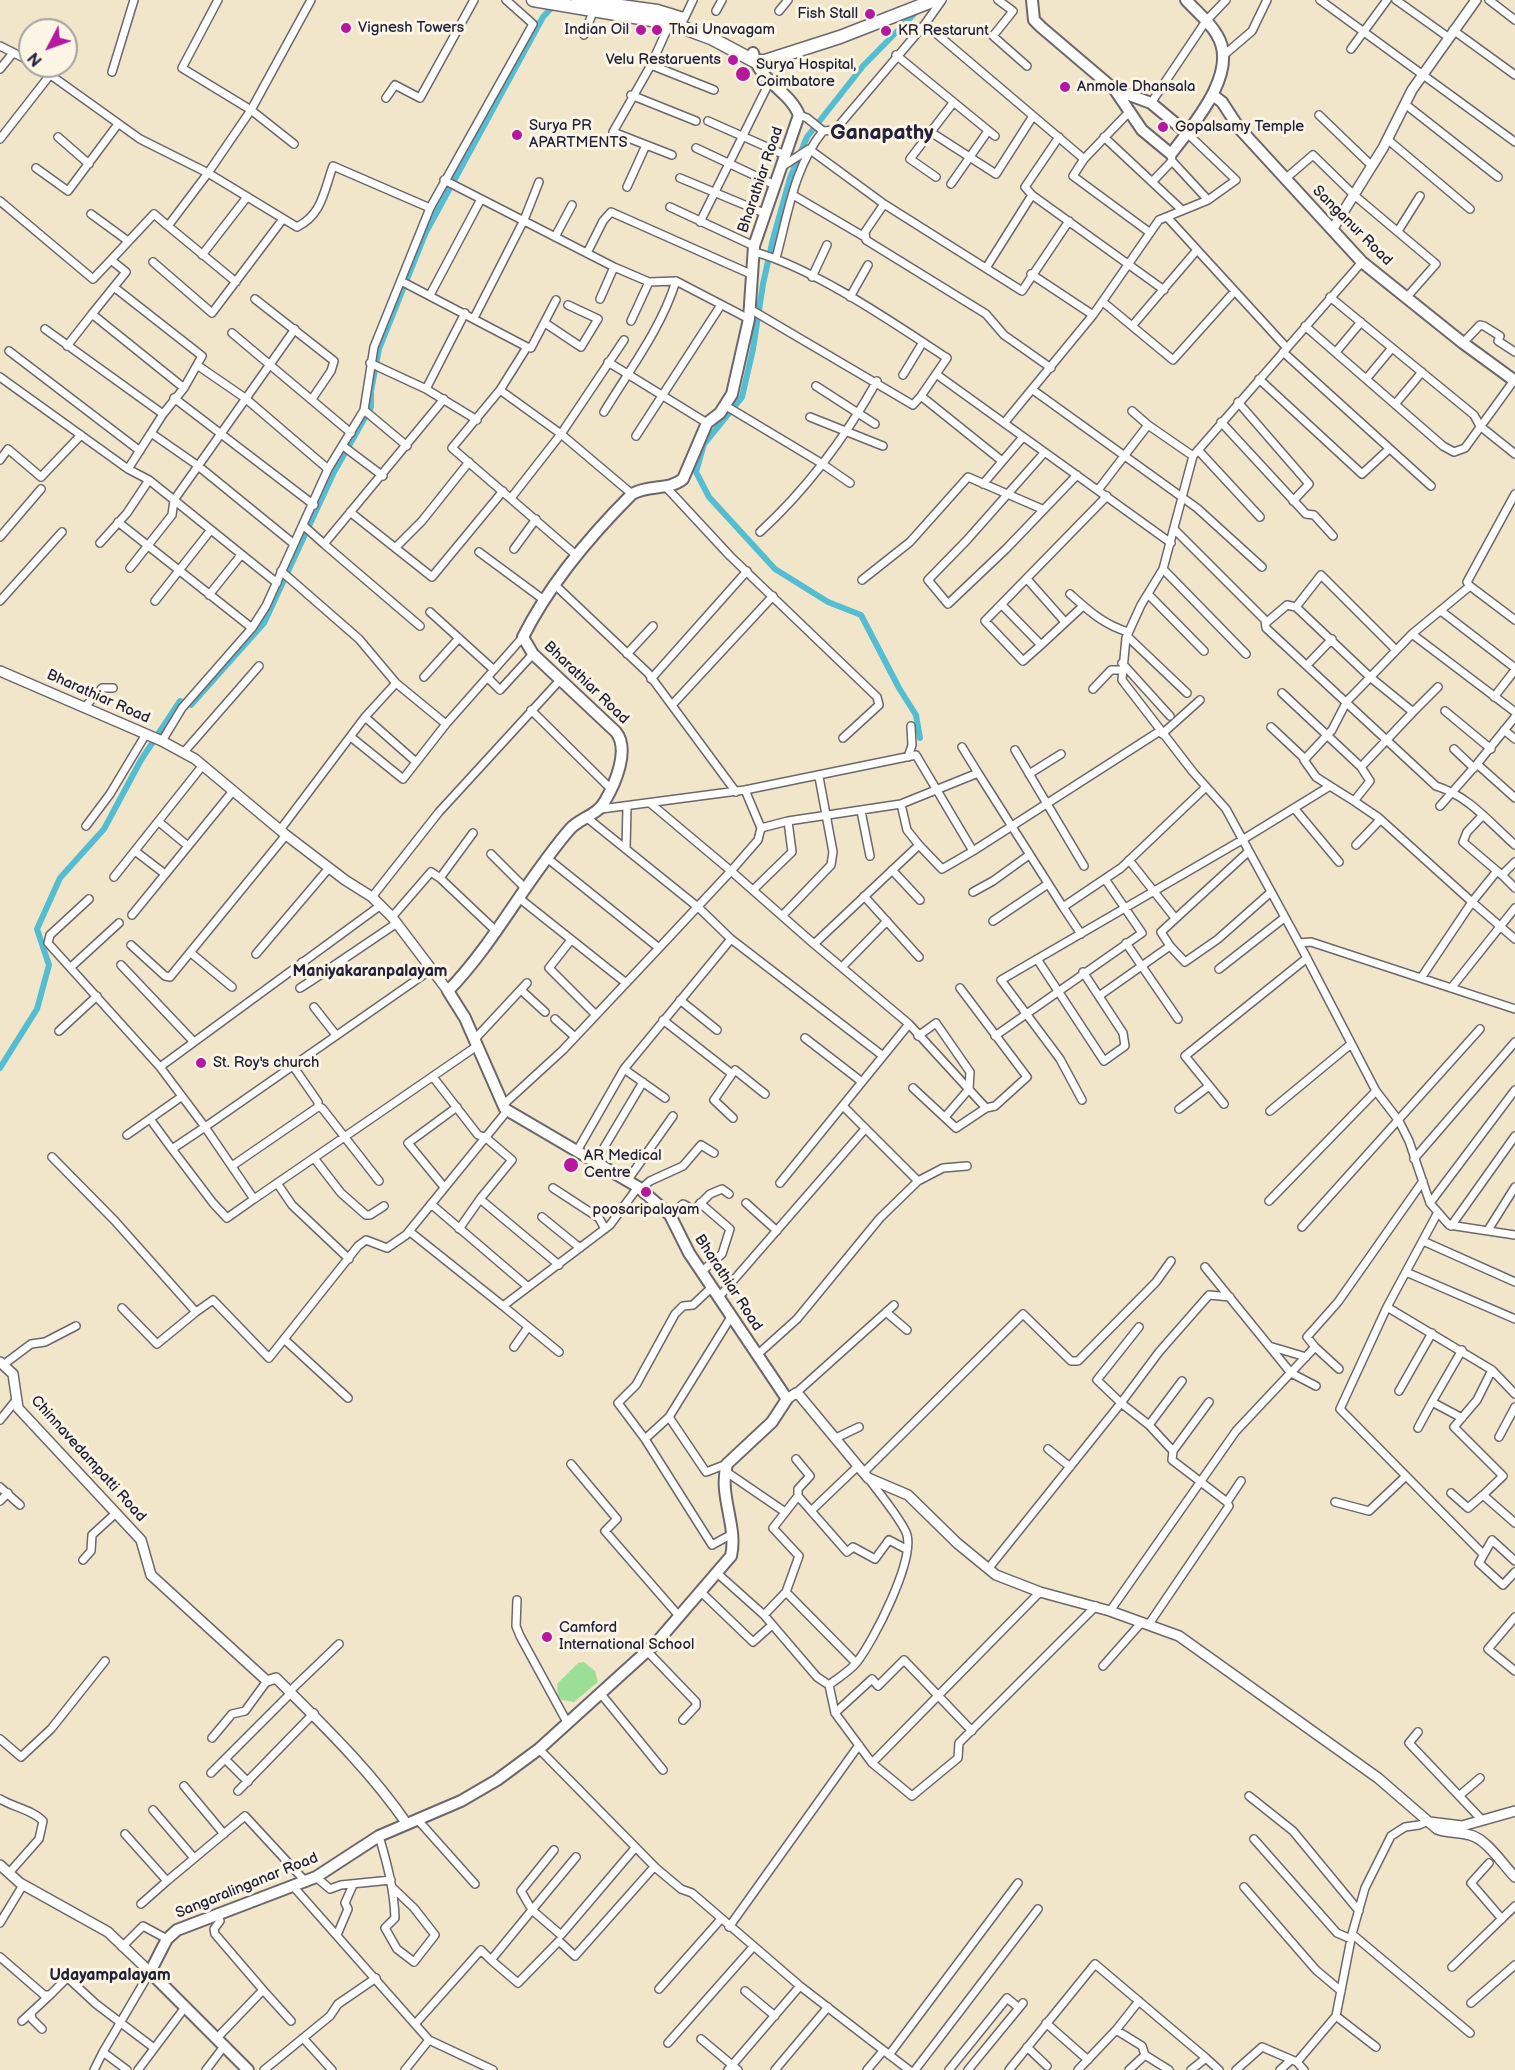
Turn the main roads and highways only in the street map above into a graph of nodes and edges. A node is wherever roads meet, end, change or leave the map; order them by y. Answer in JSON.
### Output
{"nodes":[{"id":1,"x":918,"y":0,"type":"edge"},
{"id":2,"x":935,"y":0,"type":"edge"},
{"id":3,"x":1032,"y":0,"type":"edge"},
{"id":4,"x":1186,"y":0,"type":"edge"},
{"id":5,"x":537,"y":1,"type":"edge"},
{"id":6,"x":619,"y":3,"type":"edge"},
{"id":7,"x":574,"y":4,"type":"edge"},
{"id":8,"x":754,"y":57,"type":"junction"},
{"id":9,"x":1115,"y":90,"type":"junction"},
{"id":10,"x":1214,"y":96,"type":"junction"},
{"id":11,"x":1187,"y":133,"type":"junction"},
{"id":12,"x":1515,"y":380,"type":"edge"},
{"id":13,"x":726,"y":1467,"type":"joint"},
{"id":14,"x":248,"y":2070,"type":"edge"}],
"edges":[{"from":1,"to":8,"type":"highway"},
{"from":2,"to":8,"type":"highway"},
{"from":3,"to":9,"type":"main road"},
{"from":4,"to":10,"type":"main road"},
{"from":5,"to":7,"type":"highway"},
{"from":6,"to":7,"type":"highway"},
{"from":6,"to":8,"type":"highway"},
{"from":7,"to":8,"type":"highway"},
{"from":8,"to":13,"type":"main road","name":"Bharathiar Road"},
{"from":9,"to":11,"type":"main road"},
{"from":9,"to":11,"type":"main road"},
{"from":10,"to":11,"type":"main road"},
{"from":10,"to":12,"type":"main road","name":"Sanganur Road"},
{"from":13,"to":14,"type":"main road","name":"Sangaralinganar Road"}]}
